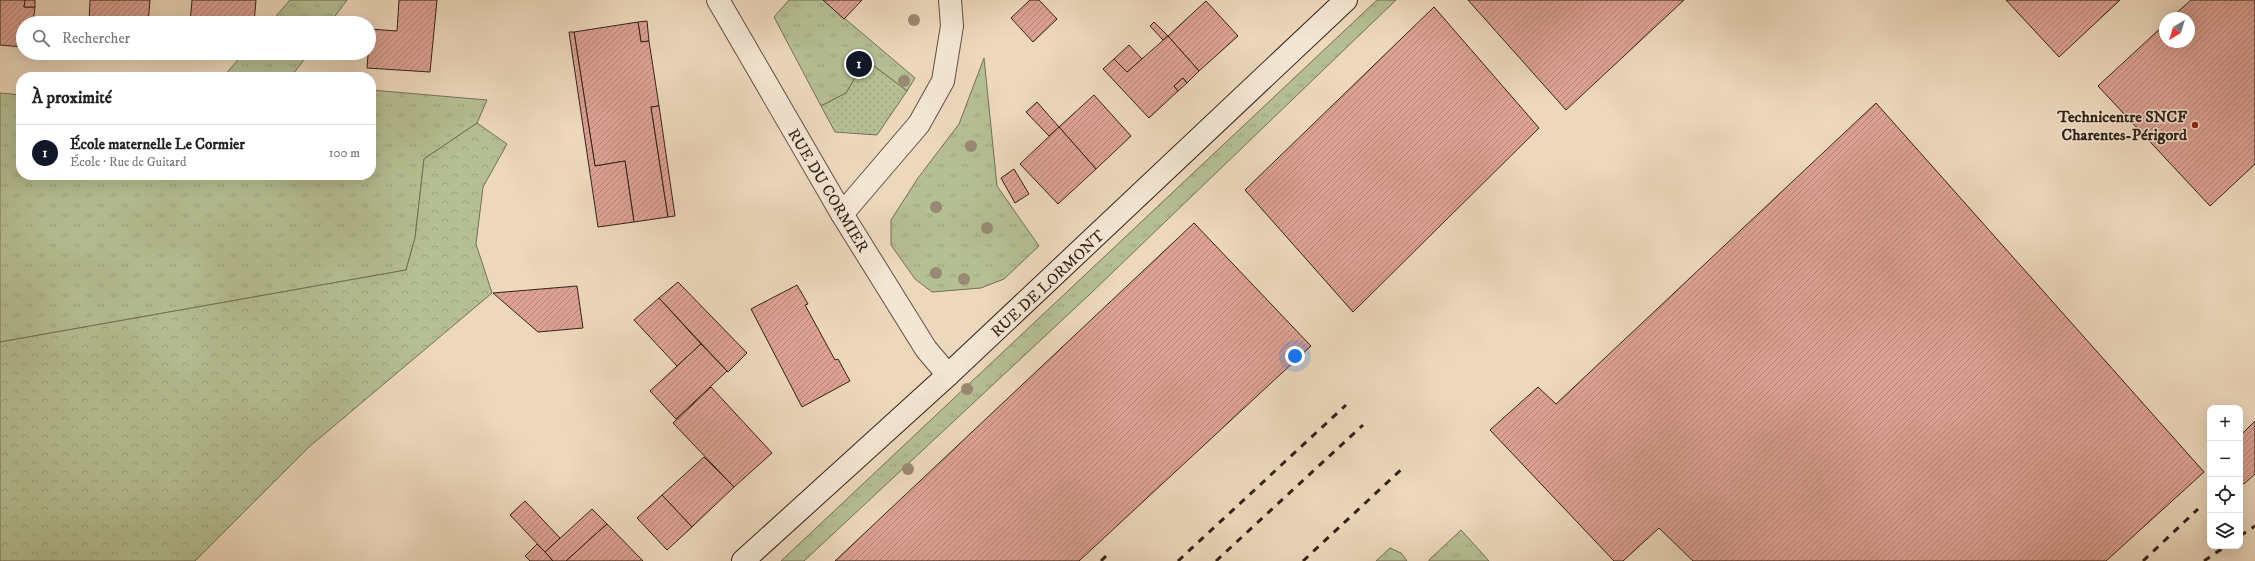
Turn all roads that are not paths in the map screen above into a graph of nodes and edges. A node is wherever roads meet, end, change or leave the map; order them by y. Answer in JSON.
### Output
{"nodes":[{"id":1,"x":718,"y":0,"type":"edge"},
{"id":2,"x":950,"y":0,"type":"edge"},
{"id":3,"x":1346,"y":0,"type":"edge"},
{"id":4,"x":842,"y":214,"type":"junction"},
{"id":5,"x":948,"y":375,"type":"junction"},
{"id":6,"x":744,"y":561,"type":"edge"}],
"edges":[{"from":1,"to":4,"type":"main road","name":"RUE DU CORMIER"},
{"from":2,"to":4,"type":"main road"},
{"from":3,"to":5,"type":"main road","name":"RUE DE LORMONT"},
{"from":4,"to":5,"type":"main road","name":"RUE DU CORMIER"},
{"from":5,"to":6,"type":"main road","name":"RUE DE LORMONT"}]}
